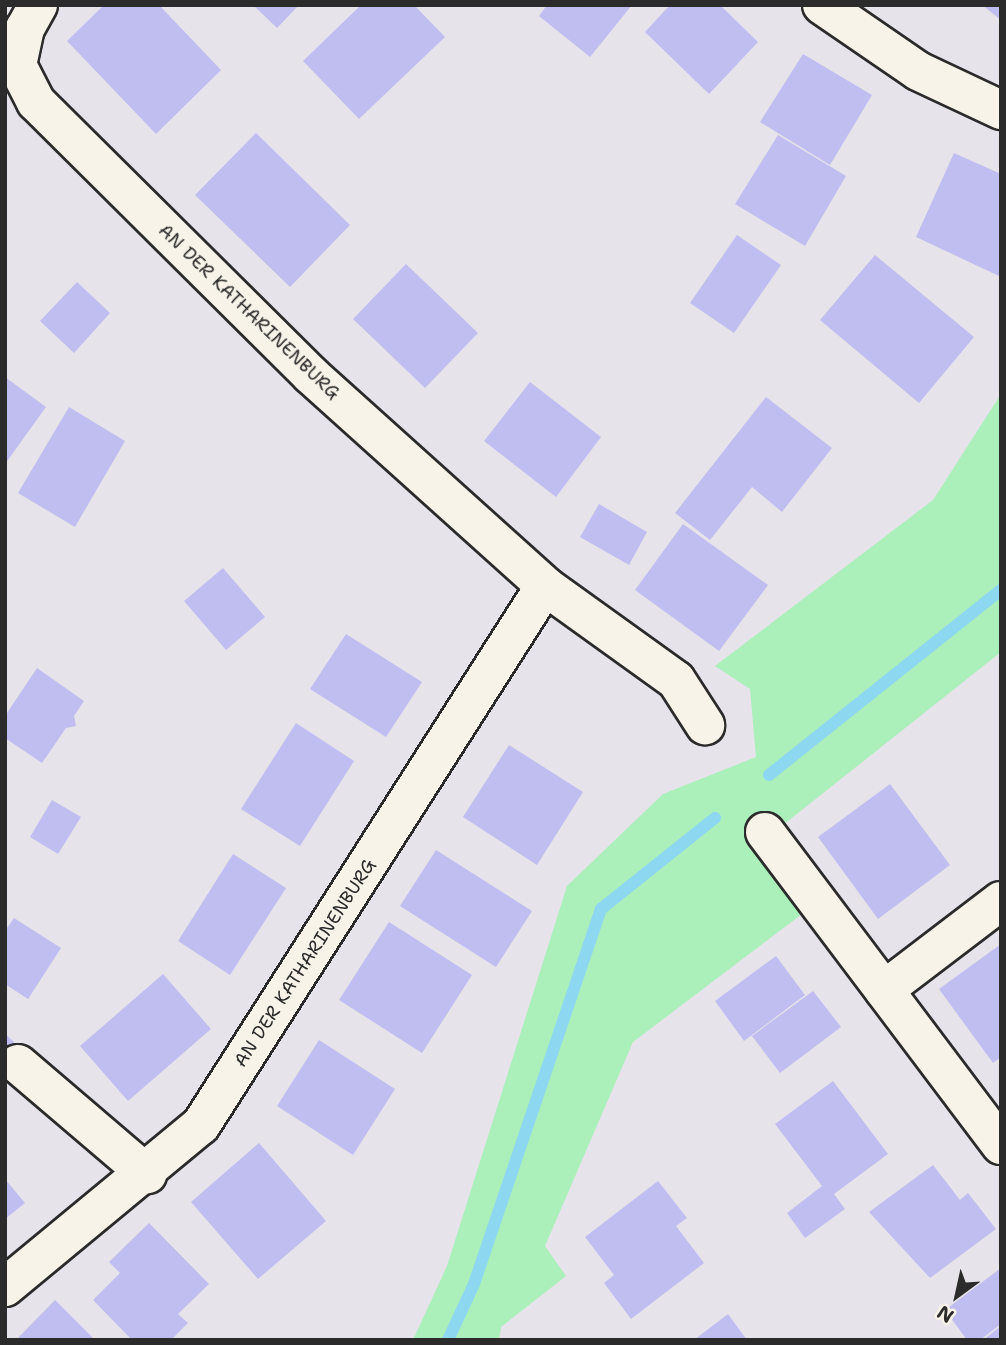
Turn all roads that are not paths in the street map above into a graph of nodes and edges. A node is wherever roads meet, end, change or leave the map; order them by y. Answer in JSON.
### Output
{"nodes":[{"id":1,"x":38,"y":5,"type":"edge"},
{"id":2,"x":822,"y":5,"type":"edge"},
{"id":3,"x":1001,"y":110,"type":"edge"},
{"id":4,"x":545,"y":586,"type":"junction"},
{"id":5,"x":705,"y":725,"type":"dead end"},
{"id":6,"x":765,"y":832,"type":"dead end"},
{"id":7,"x":1001,"y":901,"type":"edge"},
{"id":8,"x":884,"y":990,"type":"junction"},
{"id":9,"x":18,"y":1064,"type":"dead end"},
{"id":10,"x":1001,"y":1145,"type":"edge"},
{"id":11,"x":147,"y":1174,"type":"junction"},
{"id":12,"x":5,"y":1287,"type":"edge"}],
"edges":[{"from":1,"to":4,"type":"street","name":"AN DER KATHARINENBURG"},
{"from":2,"to":3,"type":"street"},
{"from":4,"to":5,"type":"street","name":"AN DER KATHARINENBURG"},
{"from":4,"to":11,"type":"street","name":"AN DER KATHARINENBURG"},
{"from":6,"to":8,"type":"street"},
{"from":7,"to":8,"type":"street"},
{"from":8,"to":10,"type":"street"},
{"from":9,"to":11,"type":"street"},
{"from":11,"to":12,"type":"street","name":"AN DER KATHARINENBURG"}]}
